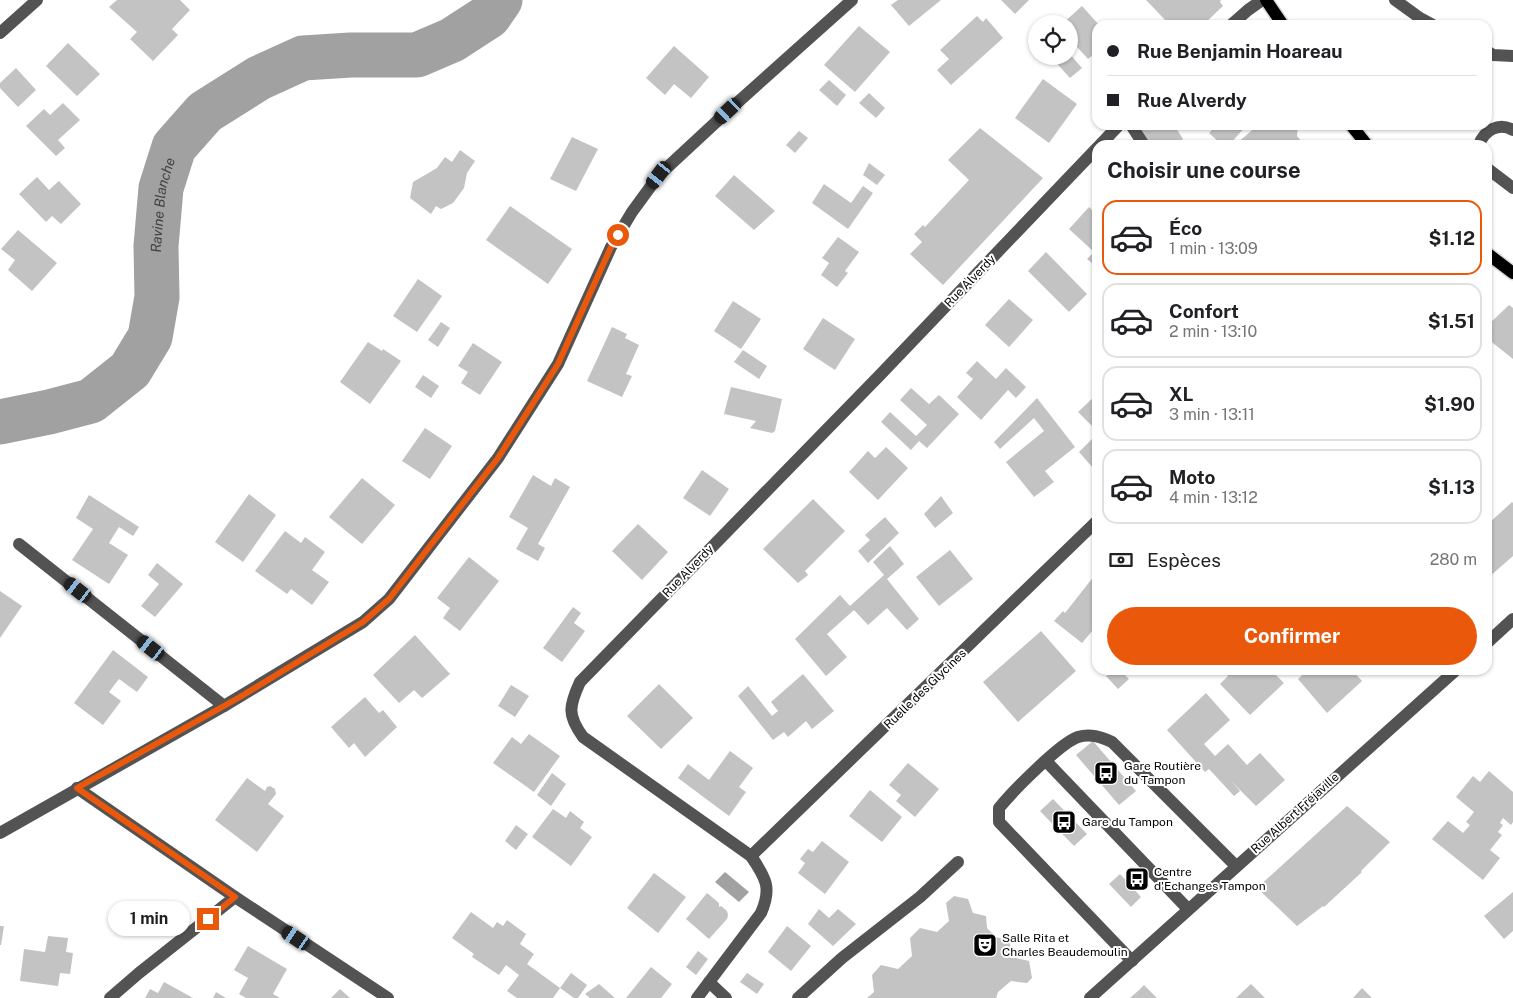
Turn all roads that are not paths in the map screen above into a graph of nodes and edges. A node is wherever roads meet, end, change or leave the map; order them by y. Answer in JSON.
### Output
{"nodes":[{"id":1,"x":37,"y":0,"type":"edge"},
{"id":2,"x":852,"y":0,"type":"edge"},
{"id":3,"x":1264,"y":0,"type":"edge"},
{"id":4,"x":1395,"y":0,"type":"edge"},
{"id":5,"x":1237,"y":20,"type":"edge"},
{"id":6,"x":1278,"y":20,"type":"edge"},
{"id":7,"x":1416,"y":20,"type":"edge"},
{"id":8,"x":0,"y":33,"type":"edge"},
{"id":9,"x":1492,"y":54,"type":"edge"},
{"id":10,"x":1513,"y":56,"type":"edge"},
{"id":11,"x":1492,"y":129,"type":"edge"},
{"id":12,"x":1114,"y":130,"type":"edge"},
{"id":13,"x":1491,"y":130,"type":"edge"},
{"id":14,"x":1513,"y":130,"type":"edge"},
{"id":15,"x":1105,"y":140,"type":"edge"},
{"id":16,"x":1481,"y":140,"type":"edge"},
{"id":17,"x":1092,"y":153,"type":"edge"},
{"id":18,"x":1492,"y":172,"type":"edge"},
{"id":19,"x":1513,"y":188,"type":"edge"},
{"id":20,"x":1492,"y":257,"type":"edge"},
{"id":21,"x":1513,"y":273,"type":"edge"},
{"id":22,"x":1092,"y":526,"type":"edge"},
{"id":23,"x":19,"y":544,"type":"dead end"},
{"id":24,"x":1513,"y":620,"type":"edge"},
{"id":25,"x":1492,"y":638,"type":"edge"},
{"id":26,"x":1450,"y":675,"type":"edge"},
{"id":27,"x":224,"y":706,"type":"junction"},
{"id":28,"x":1046,"y":761,"type":"junction"},
{"id":29,"x":77,"y":788,"type":"junction"},
{"id":30,"x":0,"y":833,"type":"edge"},
{"id":31,"x":751,"y":856,"type":"junction"},
{"id":32,"x":958,"y":862,"type":"dead end"},
{"id":33,"x":1236,"y":866,"type":"junction"},
{"id":34,"x":235,"y":897,"type":"junction"},
{"id":35,"x":1188,"y":909,"type":"junction"},
{"id":36,"x":1132,"y":961,"type":"junction"},
{"id":37,"x":709,"y":982,"type":"junction"},
{"id":38,"x":110,"y":998,"type":"edge"},
{"id":39,"x":388,"y":998,"type":"edge"},
{"id":40,"x":697,"y":998,"type":"edge"},
{"id":41,"x":726,"y":998,"type":"edge"},
{"id":42,"x":798,"y":998,"type":"edge"},
{"id":43,"x":1090,"y":998,"type":"edge"}],
"edges":[{"from":1,"to":8,"type":"street"},
{"from":2,"to":27,"type":"street"},
{"from":3,"to":5,"type":"street"},
{"from":3,"to":6,"type":"main road"},
{"from":4,"to":7,"type":"street"},
{"from":9,"to":10,"type":"street"},
{"from":11,"to":14,"type":"street"},
{"from":12,"to":15,"type":"street","name":"Rue Alverdy"},
{"from":13,"to":16,"type":"street"},
{"from":17,"to":31,"type":"street","name":"Rue Alverdy"},
{"from":18,"to":19,"type":"street"},
{"from":20,"to":21,"type":"main road"},
{"from":22,"to":31,"type":"street","name":"Ruelle des Glycines"},
{"from":23,"to":27,"type":"street"},
{"from":24,"to":25,"type":"street"},
{"from":26,"to":33,"type":"street","name":"Rue Albert Fréjaville"},
{"from":27,"to":29,"type":"street"},
{"from":28,"to":33,"type":"street"},
{"from":28,"to":35,"type":"street"},
{"from":28,"to":36,"type":"street"},
{"from":29,"to":30,"type":"street"},
{"from":29,"to":34,"type":"street"},
{"from":31,"to":37,"type":"street","name":"Rue Alverdy"},
{"from":32,"to":42,"type":"street"},
{"from":33,"to":35,"type":"street","name":"Rue Albert Fréjaville"},
{"from":34,"to":38,"type":"street"},
{"from":34,"to":39,"type":"street"},
{"from":35,"to":36,"type":"street","name":"Rue Albert Fréjaville"},
{"from":36,"to":43,"type":"street","name":"Rue Albert Fréjaville"},
{"from":37,"to":40,"type":"street","name":"Rue Alverdy"},
{"from":37,"to":41,"type":"street"}]}
